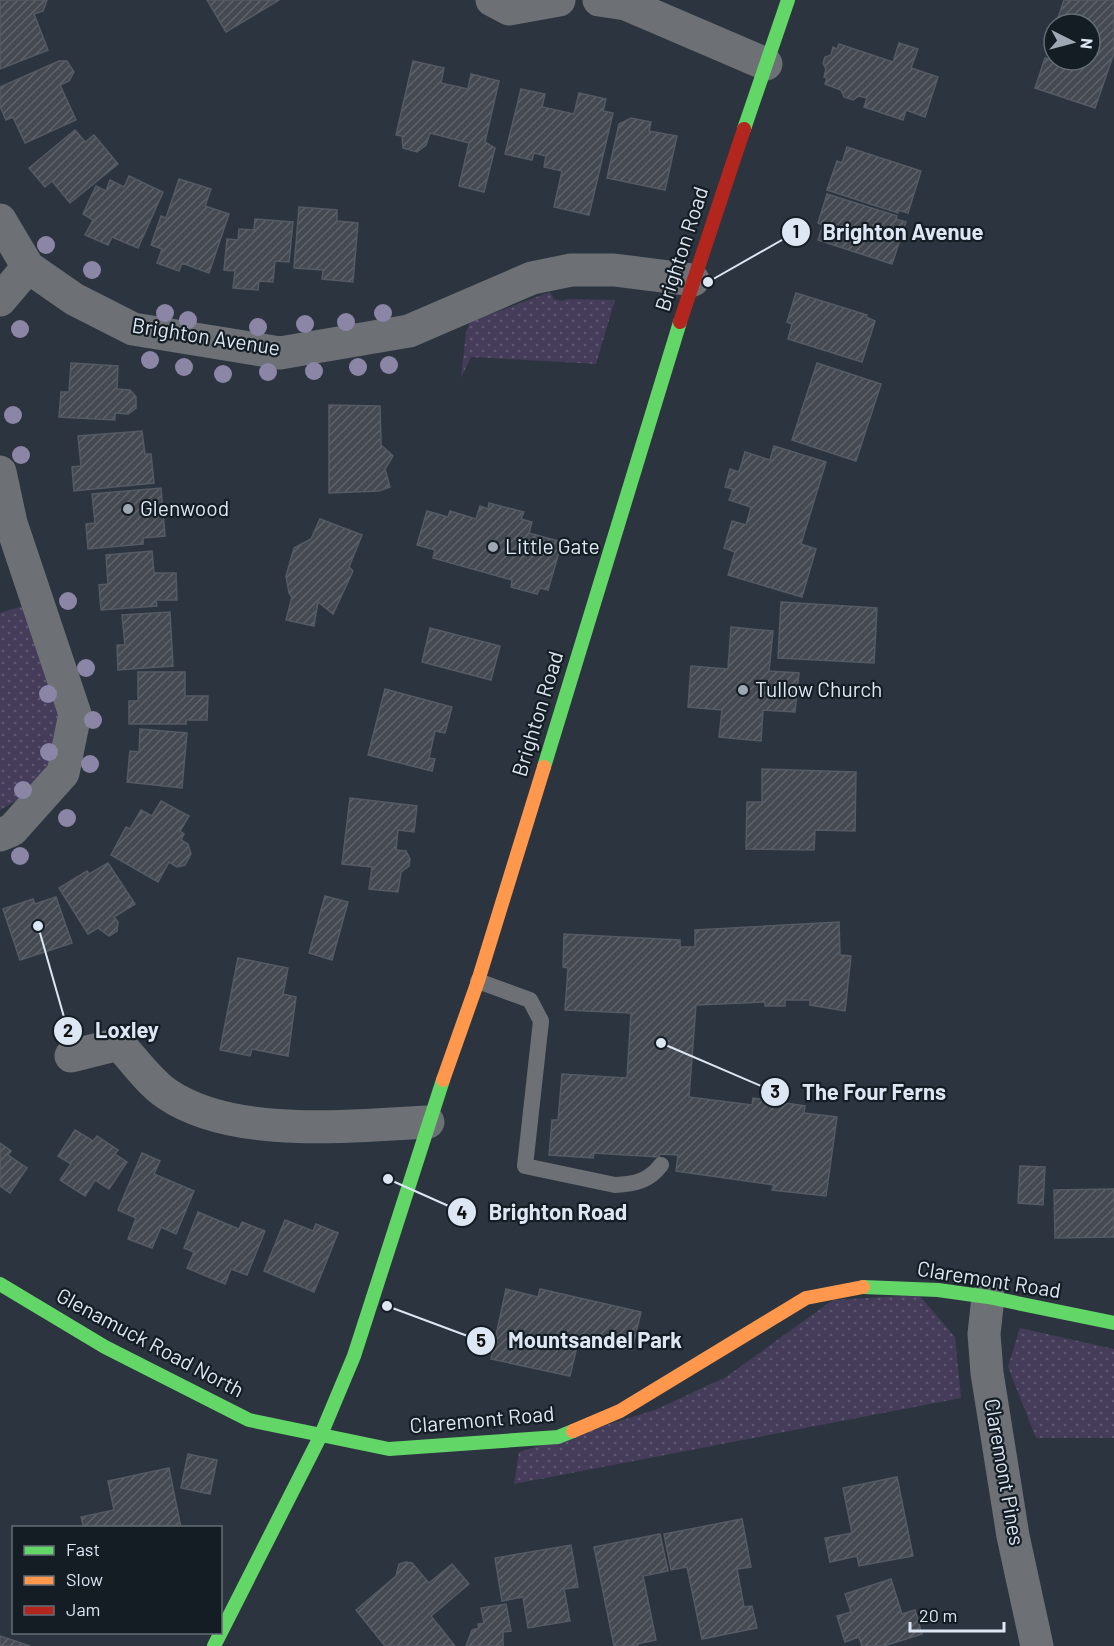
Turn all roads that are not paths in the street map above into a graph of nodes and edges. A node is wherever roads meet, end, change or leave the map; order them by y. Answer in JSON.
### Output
{"nodes":[{"id":1,"x":492,"y":0,"type":"edge"},
{"id":2,"x":559,"y":0,"type":"edge"},
{"id":3,"x":599,"y":0,"type":"edge"},
{"id":4,"x":788,"y":0,"type":"edge"},
{"id":5,"x":766,"y":64,"type":"junction"},
{"id":6,"x":0,"y":220,"type":"edge"},
{"id":7,"x":28,"y":267,"type":"junction"},
{"id":8,"x":693,"y":280,"type":"junction"},
{"id":9,"x":0,"y":300,"type":"edge"},
{"id":10,"x":0,"y":472,"type":"edge"},
{"id":11,"x":0,"y":835,"type":"edge"},
{"id":12,"x":478,"y":981,"type":"junction"},
{"id":13,"x":71,"y":1056,"type":"dead end"},
{"id":14,"x":428,"y":1122,"type":"junction"},
{"id":15,"x":661,"y":1165,"type":"dead end"},
{"id":16,"x":0,"y":1284,"type":"edge"},
{"id":17,"x":988,"y":1297,"type":"junction"},
{"id":18,"x":1114,"y":1323,"type":"edge"},
{"id":19,"x":320,"y":1437,"type":"junction"},
{"id":20,"x":222,"y":1630,"type":"edge"},
{"id":21,"x":1037,"y":1646,"type":"edge"}],
"edges":[{"from":1,"to":2,"type":"street"},
{"from":3,"to":5,"type":"street"},
{"from":4,"to":5,"type":"street","name":"Brighton Road"},
{"from":5,"to":8,"type":"street","name":"Brighton Road"},
{"from":6,"to":7,"type":"street","name":"Brighton Avenue"},
{"from":7,"to":8,"type":"street","name":"Brighton Avenue"},
{"from":7,"to":9,"type":"street"},
{"from":8,"to":12,"type":"street","name":"Brighton Road"},
{"from":10,"to":11,"type":"street"},
{"from":12,"to":14,"type":"street","name":"Brighton Road"},
{"from":12,"to":15,"type":"lane"},
{"from":13,"to":14,"type":"street"},
{"from":14,"to":19,"type":"street","name":"Brighton Road"},
{"from":16,"to":19,"type":"street","name":"Glenamuck Road North"},
{"from":17,"to":18,"type":"street","name":"Claremont Road"},
{"from":17,"to":19,"type":"street","name":"Claremont Road"},
{"from":17,"to":21,"type":"street","name":"Claremont Pines"},
{"from":19,"to":20,"type":"street","name":"Brighton Road"}]}
